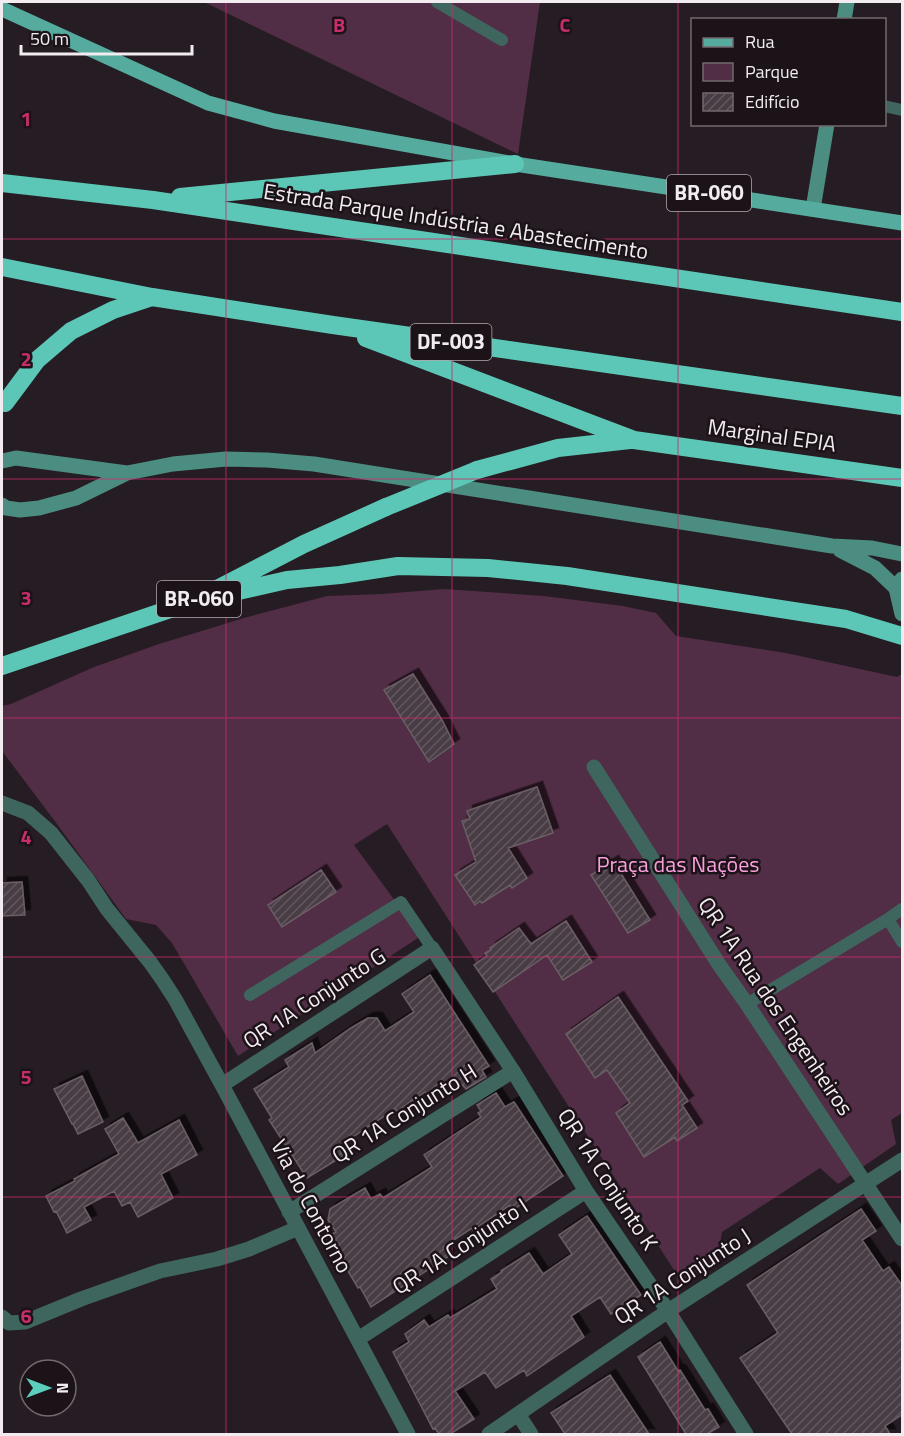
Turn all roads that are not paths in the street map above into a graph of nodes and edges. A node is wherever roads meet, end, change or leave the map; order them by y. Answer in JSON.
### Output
{"nodes":[{"id":1,"x":437,"y":2,"type":"edge"},
{"id":2,"x":847,"y":2,"type":"edge"},
{"id":3,"x":2,"y":9,"type":"edge"},
{"id":4,"x":844,"y":18,"type":"edge"},
{"id":5,"x":502,"y":40,"type":"dead end"},
{"id":6,"x":886,"y":106,"type":"edge"},
{"id":7,"x":903,"y":110,"type":"edge"},
{"id":8,"x":826,"y":126,"type":"edge"},
{"id":9,"x":515,"y":164,"type":"junction"},
{"id":10,"x":2,"y":183,"type":"edge"},
{"id":11,"x":153,"y":200,"type":"junction"},
{"id":12,"x":813,"y":209,"type":"junction"},
{"id":13,"x":903,"y":223,"type":"edge"},
{"id":14,"x":2,"y":267,"type":"edge"},
{"id":15,"x":152,"y":297,"type":"junction"},
{"id":16,"x":903,"y":312,"type":"edge"},
{"id":17,"x":333,"y":325,"type":"junction"},
{"id":18,"x":3,"y":405,"type":"edge"},
{"id":19,"x":903,"y":406,"type":"edge"},
{"id":20,"x":634,"y":440,"type":"junction"},
{"id":21,"x":2,"y":461,"type":"edge"},
{"id":22,"x":127,"y":473,"type":"junction"},
{"id":23,"x":903,"y":478,"type":"edge"},
{"id":24,"x":2,"y":505,"type":"edge"},
{"id":25,"x":831,"y":546,"type":"junction"},
{"id":26,"x":903,"y":554,"type":"edge"},
{"id":27,"x":900,"y":584,"type":"edge"},
{"id":28,"x":194,"y":601,"type":"junction"},
{"id":29,"x":903,"y":614,"type":"edge"},
{"id":30,"x":903,"y":636,"type":"edge"},
{"id":31,"x":2,"y":666,"type":"edge"},
{"id":32,"x":594,"y":767,"type":"dead end"},
{"id":33,"x":2,"y":804,"type":"edge"},
{"id":34,"x":903,"y":909,"type":"edge"},
{"id":35,"x":888,"y":919,"type":"junction"},
{"id":36,"x":903,"y":942,"type":"edge"},
{"id":37,"x":432,"y":948,"type":"junction"},
{"id":38,"x":250,"y":994,"type":"dead end"},
{"id":39,"x":747,"y":1004,"type":"junction"},
{"id":40,"x":513,"y":1071,"type":"junction"},
{"id":41,"x":222,"y":1085,"type":"junction"},
{"id":42,"x":903,"y":1160,"type":"edge"},
{"id":43,"x":866,"y":1183,"type":"junction"},
{"id":44,"x":586,"y":1191,"type":"junction"},
{"id":45,"x":289,"y":1212,"type":"junction"},
{"id":46,"x":298,"y":1228,"type":"junction"},
{"id":47,"x":903,"y":1239,"type":"edge"},
{"id":48,"x":668,"y":1311,"type":"junction"},
{"id":49,"x":2,"y":1317,"type":"edge"},
{"id":50,"x":358,"y":1339,"type":"junction"},
{"id":51,"x":518,"y":1414,"type":"junction"},
{"id":52,"x":408,"y":1434,"type":"edge"},
{"id":53,"x":489,"y":1434,"type":"edge"},
{"id":54,"x":531,"y":1434,"type":"edge"},
{"id":55,"x":746,"y":1434,"type":"edge"}],
"edges":[{"from":1,"to":5,"type":"lane"},
{"from":2,"to":4,"type":"street"},
{"from":3,"to":9,"type":"main road","number":"BR-060"},
{"from":6,"to":7,"type":"lane"},
{"from":8,"to":12,"type":"street"},
{"from":9,"to":11,"type":"highway"},
{"from":9,"to":12,"type":"main road","number":"BR-060"},
{"from":10,"to":11,"type":"highway","name":"Estrada Parque Indústria e Abastecimento"},
{"from":11,"to":16,"type":"highway","name":"Estrada Parque Indústria e Abastecimento"},
{"from":12,"to":13,"type":"main road","number":"BR-060"},
{"from":14,"to":15,"type":"highway","number":"DF-003"},
{"from":15,"to":17,"type":"highway","number":"DF-003"},
{"from":15,"to":18,"type":"highway"},
{"from":17,"to":19,"type":"highway","number":"DF-003"},
{"from":17,"to":20,"type":"highway"},
{"from":20,"to":23,"type":"highway","name":"Marginal EPIA","number":"BR-060"},
{"from":20,"to":28,"type":"highway","number":"BR-060","bridge":true},
{"from":21,"to":22,"type":"street"},
{"from":22,"to":24,"type":"street"},
{"from":22,"to":25,"type":"street"},
{"from":25,"to":26,"type":"street"},
{"from":25,"to":27,"type":"street"},
{"from":27,"to":29,"type":"street"},
{"from":28,"to":30,"type":"highway"},
{"from":28,"to":31,"type":"highway","number":"BR-060"},
{"from":32,"to":39,"type":"street","name":"QR 1A Rua dos Engenheiros"},
{"from":33,"to":41,"type":"street","name":"Via do Contorno"},
{"from":34,"to":35,"type":"lane"},
{"from":35,"to":36,"type":"lane"},
{"from":35,"to":39,"type":"lane"},
{"from":37,"to":38,"type":"lane"},
{"from":37,"to":40,"type":"street","name":"QR 1A Conjunto K"},
{"from":37,"to":41,"type":"street","name":"QR 1A Conjunto G"},
{"from":39,"to":43,"type":"street","name":"QR 1A Rua dos Engenheiros"},
{"from":40,"to":44,"type":"street","name":"QR 1A Conjunto K"},
{"from":40,"to":45,"type":"street","name":"QR 1A Conjunto H"},
{"from":41,"to":45,"type":"street","name":"Via do Contorno"},
{"from":42,"to":43,"type":"street","name":"QR 1A Conjunto J"},
{"from":43,"to":47,"type":"street","name":"QR 1A Rua dos Engenheiros"},
{"from":43,"to":48,"type":"street","name":"QR 1A Conjunto J"},
{"from":44,"to":48,"type":"street","name":"QR 1A Conjunto K"},
{"from":44,"to":50,"type":"street","name":"QR 1A Conjunto I"},
{"from":45,"to":46,"type":"street","name":"Via do Contorno"},
{"from":46,"to":49,"type":"street"},
{"from":46,"to":50,"type":"street","name":"Via do Contorno"},
{"from":48,"to":51,"type":"street","name":"QR 1A Conjunto J"},
{"from":48,"to":55,"type":"street","name":"QR 1A Conjunto K"},
{"from":50,"to":52,"type":"street","name":"Via do Contorno"},
{"from":51,"to":53,"type":"street","name":"QR 1A Conjunto J"},
{"from":51,"to":54,"type":"street"}]}
